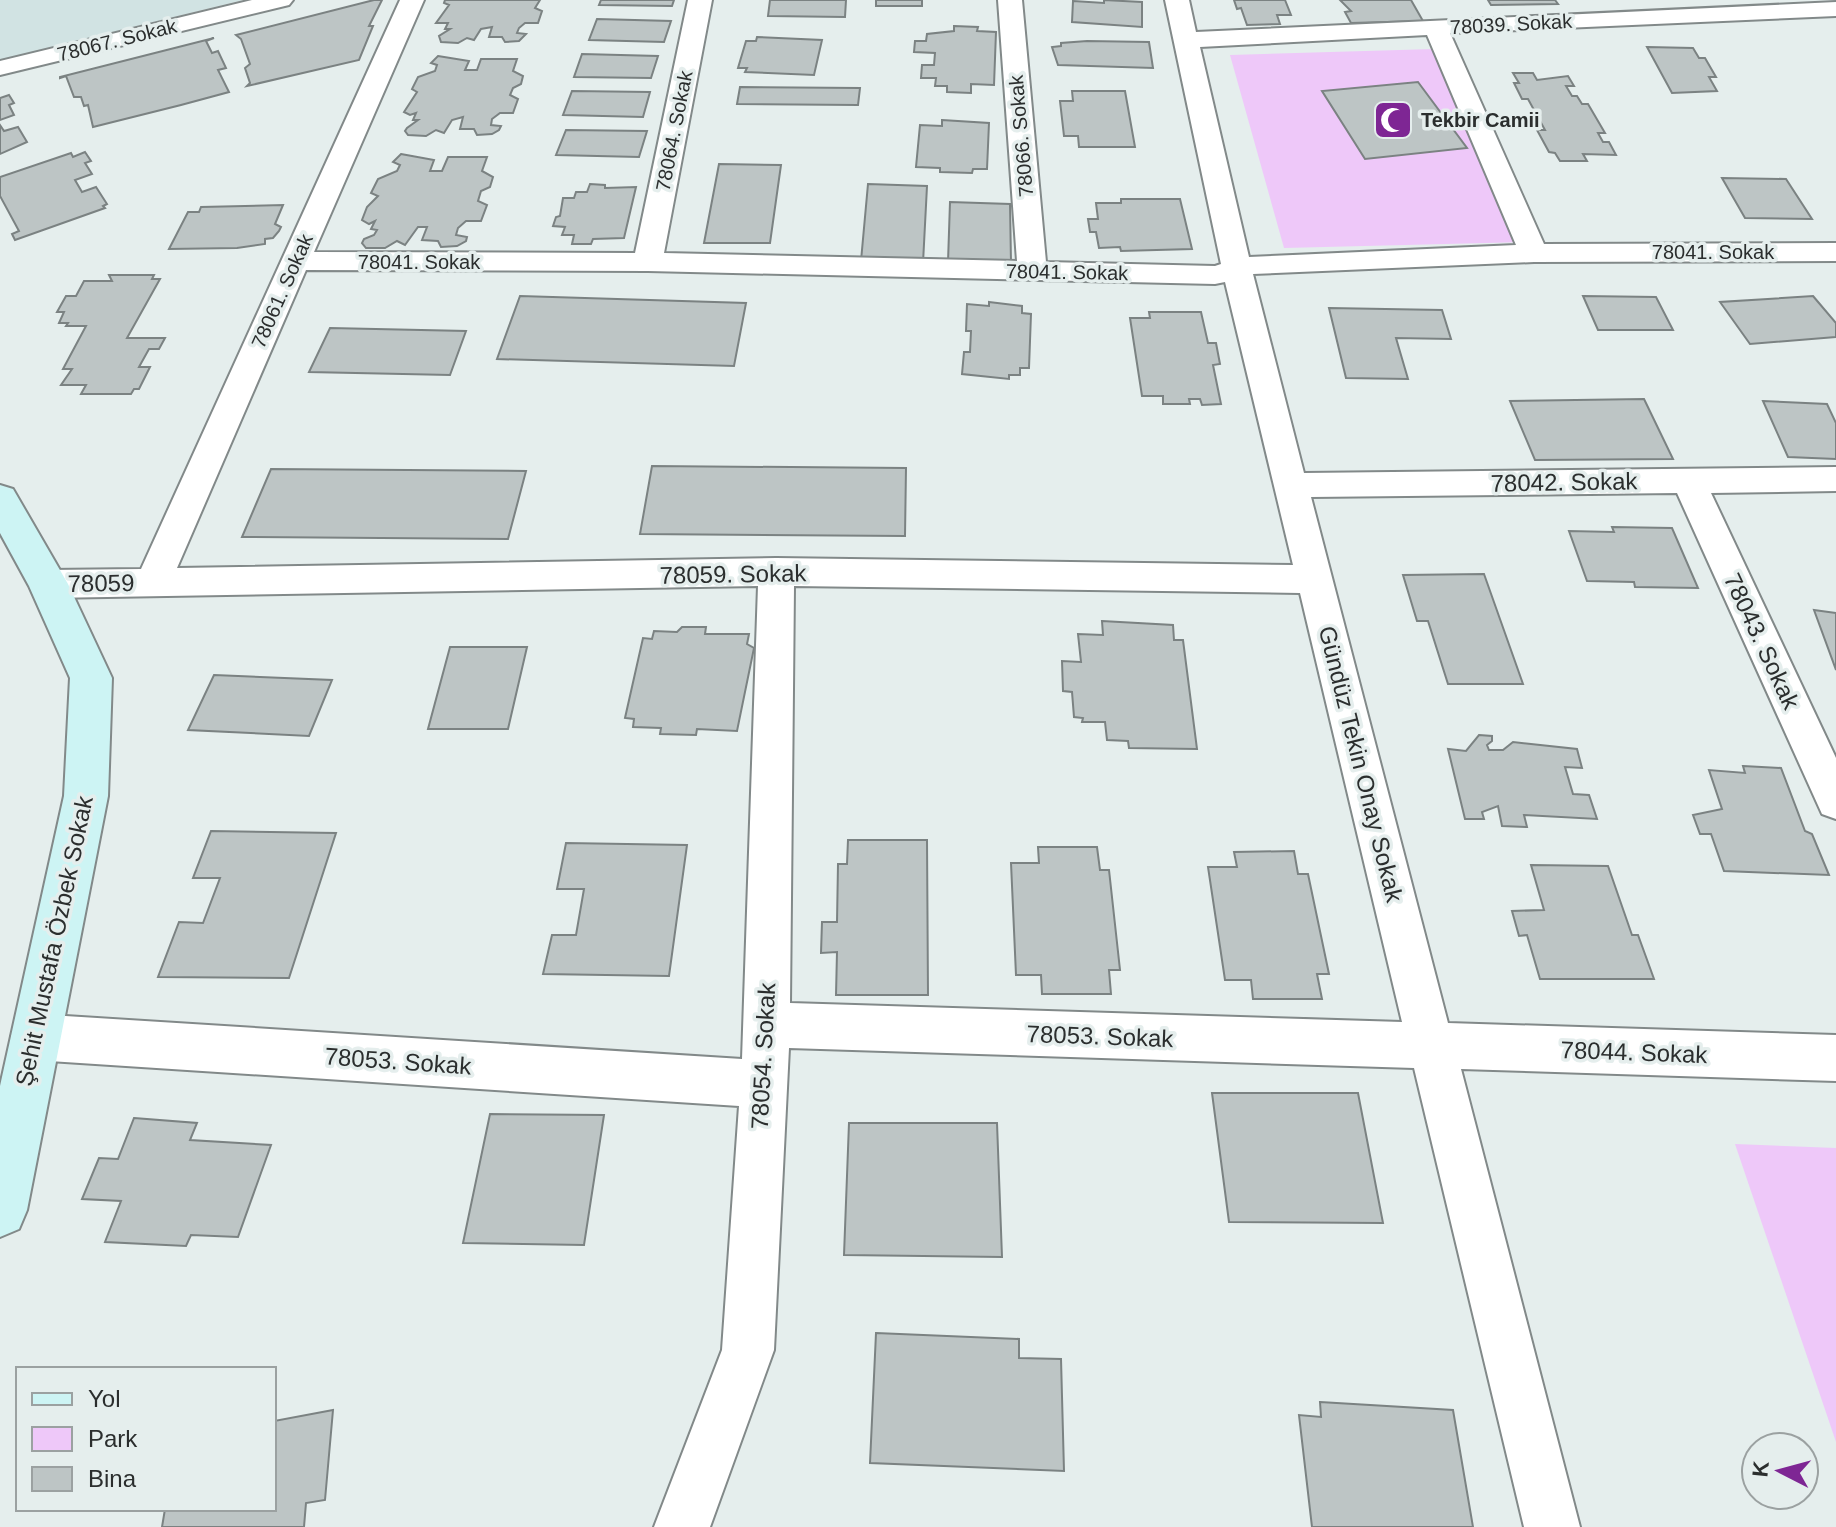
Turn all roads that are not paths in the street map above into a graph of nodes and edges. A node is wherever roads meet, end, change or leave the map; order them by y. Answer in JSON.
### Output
{"nodes":[{"id":1,"x":281,"y":0,"type":"edge"},
{"id":2,"x":412,"y":0,"type":"edge"},
{"id":3,"x":700,"y":0,"type":"edge"},
{"id":4,"x":1010,"y":0,"type":"edge"},
{"id":5,"x":1177,"y":0,"type":"edge"},
{"id":6,"x":1451,"y":0,"type":"edge"},
{"id":7,"x":1679,"y":7,"type":"edge"},
{"id":8,"x":1836,"y":9,"type":"edge"},
{"id":9,"x":1467,"y":27,"type":"junction"},
{"id":10,"x":1436,"y":28,"type":"junction"},
{"id":11,"x":1187,"y":40,"type":"junction"},
{"id":12,"x":0,"y":68,"type":"edge"},
{"id":13,"x":1836,"y":252,"type":"edge"},
{"id":14,"x":1534,"y":253,"type":"junction"},
{"id":15,"x":296,"y":261,"type":"junction"},
{"id":16,"x":648,"y":262,"type":"junction"},
{"id":17,"x":1236,"y":268,"type":"junction"},
{"id":18,"x":1032,"y":271,"type":"junction"},
{"id":19,"x":1836,"y":479,"type":"edge"},
{"id":20,"x":1689,"y":481,"type":"junction"},
{"id":21,"x":1292,"y":485,"type":"junction"},
{"id":22,"x":0,"y":499,"type":"edge"},
{"id":23,"x":776,"y":572,"type":"junction"},
{"id":24,"x":1313,"y":579,"type":"junction"},
{"id":25,"x":153,"y":582,"type":"junction"},
{"id":26,"x":48,"y":584,"type":"junction"},
{"id":27,"x":1836,"y":801,"type":"edge"},
{"id":28,"x":767,"y":1025,"type":"junction"},
{"id":29,"x":34,"y":1037,"type":"junction"},
{"id":30,"x":1433,"y":1047,"type":"junction"},
{"id":31,"x":1836,"y":1058,"type":"edge"},
{"id":32,"x":761,"y":1084,"type":"junction"},
{"id":33,"x":0,"y":1210,"type":"edge"},
{"id":34,"x":682,"y":1527,"type":"edge"},
{"id":35,"x":1552,"y":1527,"type":"edge"}],
"edges":[{"from":1,"to":12,"type":"street","name":"78067. Sokak"},
{"from":2,"to":15,"type":"street","name":"78061. Sokak"},
{"from":3,"to":16,"type":"street","name":"78064. Sokak"},
{"from":4,"to":18,"type":"street","name":"78066. Sokak"},
{"from":5,"to":11,"type":"street","name":"Gündüz Tekin Onay Sokak"},
{"from":6,"to":9,"type":"street"},
{"from":7,"to":8,"type":"street","name":"78039. Sokak"},
{"from":7,"to":9,"type":"street","name":"78039. Sokak"},
{"from":9,"to":10,"type":"street","name":"78039. Sokak"},
{"from":10,"to":11,"type":"street","name":"78039. Sokak"},
{"from":10,"to":14,"type":"street"},
{"from":11,"to":17,"type":"street","name":"Gündüz Tekin Onay Sokak"},
{"from":13,"to":14,"type":"street","name":"78041. Sokak"},
{"from":14,"to":17,"type":"street","name":"78041. Sokak"},
{"from":15,"to":16,"type":"street","name":"78041. Sokak"},
{"from":15,"to":25,"type":"street","name":"78061. Sokak"},
{"from":16,"to":18,"type":"street","name":"78041. Sokak"},
{"from":17,"to":18,"type":"street","name":"78041. Sokak"},
{"from":17,"to":21,"type":"street","name":"Gündüz Tekin Onay Sokak"},
{"from":19,"to":20,"type":"street","name":"78042. Sokak"},
{"from":20,"to":21,"type":"street","name":"78042. Sokak"},
{"from":20,"to":27,"type":"street","name":"78043. Sokak"},
{"from":21,"to":24,"type":"street","name":"Gündüz Tekin Onay Sokak"},
{"from":22,"to":26,"type":"main road","name":"Şehit Mustafa Özbek Sokak"},
{"from":23,"to":24,"type":"street","name":"78059. Sokak"},
{"from":23,"to":25,"type":"street","name":"78059. Sokak"},
{"from":23,"to":28,"type":"street","name":"78054. Sokak"},
{"from":24,"to":30,"type":"street","name":"Gündüz Tekin Onay Sokak"},
{"from":25,"to":26,"type":"street","name":"78059"},
{"from":26,"to":29,"type":"main road","name":"Şehit Mustafa Özbek Sokak"},
{"from":28,"to":30,"type":"street","name":"78053. Sokak"},
{"from":28,"to":32,"type":"street","name":"78054. Sokak"},
{"from":29,"to":32,"type":"street","name":"78053. Sokak"},
{"from":29,"to":33,"type":"main road","name":"Şehit Mustafa Özbek Sokak"},
{"from":30,"to":31,"type":"street","name":"78044. Sokak"},
{"from":30,"to":35,"type":"street","name":"Gündüz Tekin Onay Sokak"},
{"from":32,"to":34,"type":"street","name":"78054. Sokak"}]}
